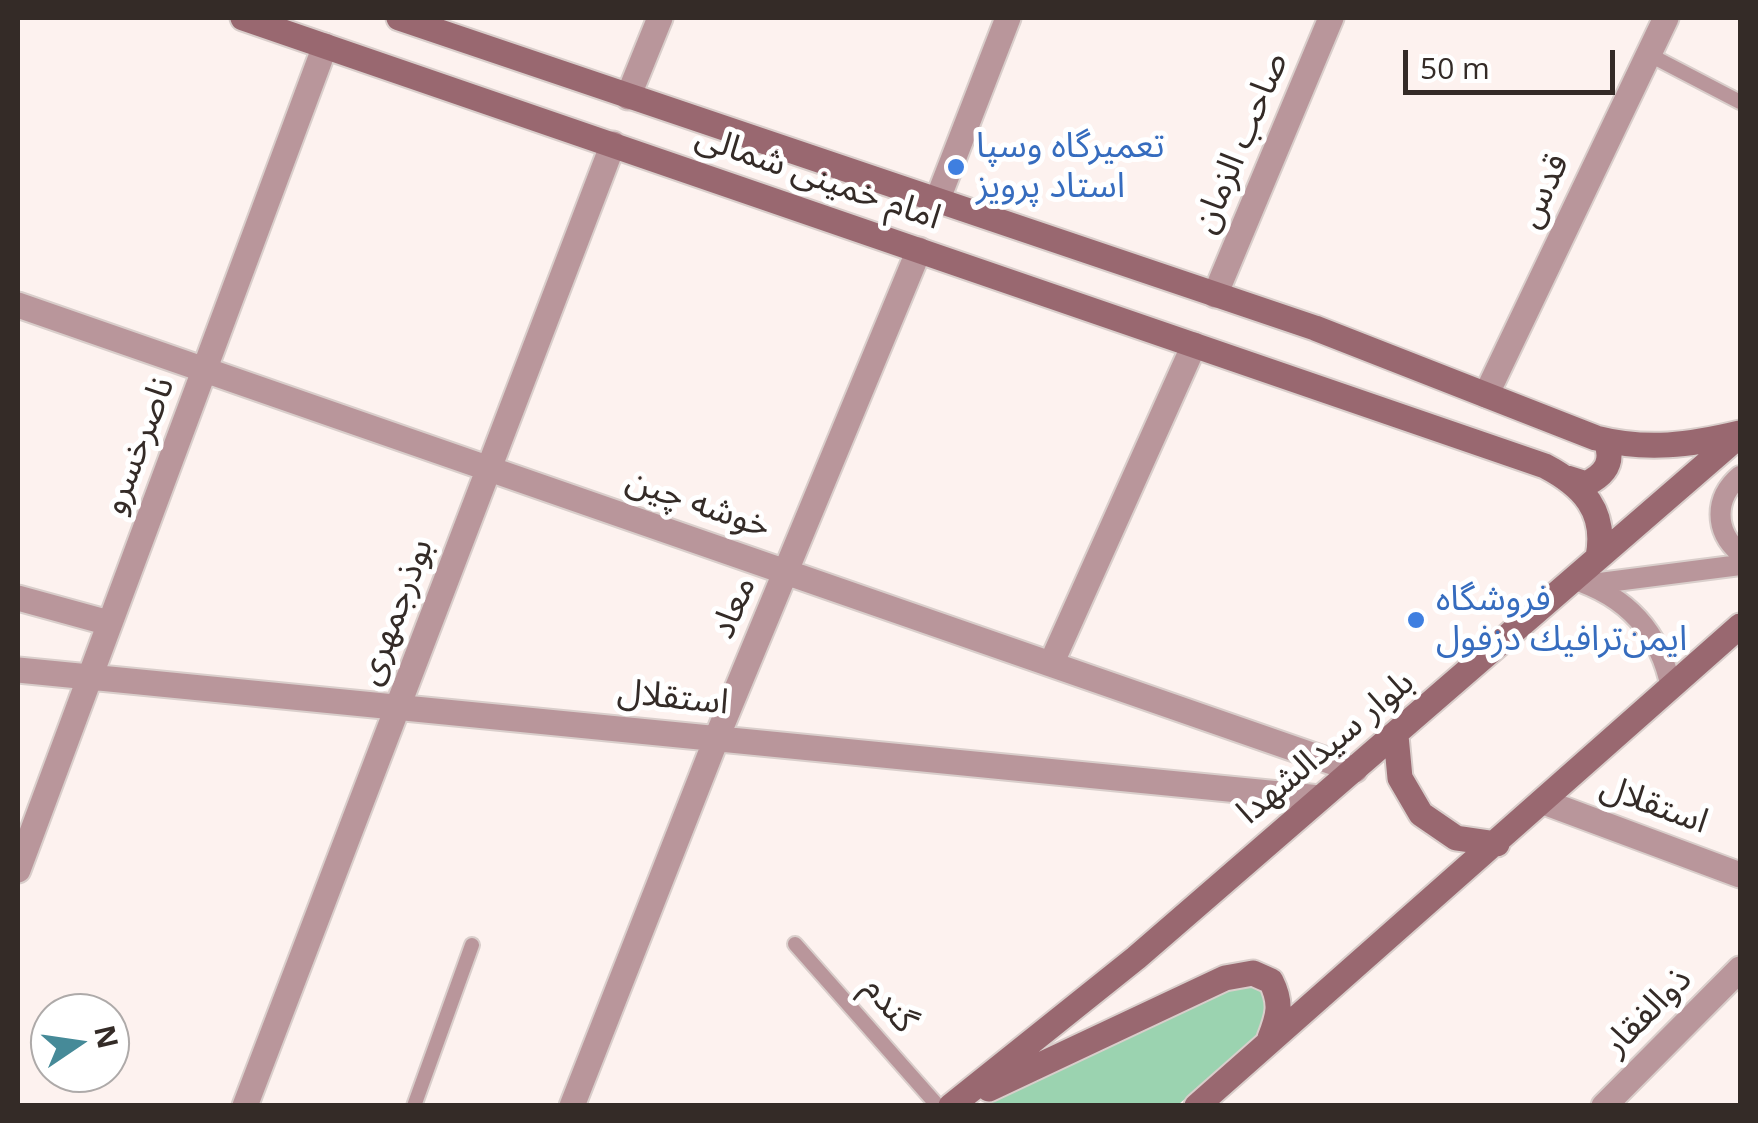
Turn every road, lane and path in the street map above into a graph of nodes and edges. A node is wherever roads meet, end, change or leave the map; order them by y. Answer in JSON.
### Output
{"nodes":[{"id":1,"x":242,"y":18,"type":"edge"},
{"id":2,"x":399,"y":18,"type":"edge"},
{"id":3,"x":660,"y":18,"type":"edge"},
{"id":4,"x":1008,"y":18,"type":"edge"},
{"id":5,"x":1331,"y":18,"type":"edge"},
{"id":6,"x":1666,"y":18,"type":"edge"},
{"id":7,"x":325,"y":46,"type":"junction"},
{"id":8,"x":1648,"y":54,"type":"junction"},
{"id":9,"x":628,"y":97,"type":"junction"},
{"id":10,"x":1740,"y":102,"type":"edge"},
{"id":11,"x":613,"y":144,"type":"junction"},
{"id":12,"x":936,"y":202,"type":"junction"},
{"id":13,"x":919,"y":250,"type":"junction"},
{"id":14,"x":1215,"y":295,"type":"junction"},
{"id":15,"x":18,"y":304,"type":"edge"},
{"id":16,"x":1194,"y":345,"type":"junction"},
{"id":17,"x":204,"y":370,"type":"junction"},
{"id":18,"x":1486,"y":395,"type":"junction"},
{"id":19,"x":1740,"y":434,"type":"edge"},
{"id":20,"x":1606,"y":441,"type":"junction"},
{"id":21,"x":489,"y":468,"type":"junction"},
{"id":22,"x":1740,"y":476,"type":"edge"},
{"id":23,"x":1567,"y":478,"type":"junction"},
{"id":24,"x":1740,"y":553,"type":"edge"},
{"id":25,"x":1598,"y":557,"type":"junction"},
{"id":26,"x":1740,"y":565,"type":"edge"},
{"id":27,"x":787,"y":572,"type":"junction"},
{"id":28,"x":1581,"y":582,"type":"junction"},
{"id":29,"x":18,"y":598,"type":"edge"},
{"id":30,"x":110,"y":624,"type":"junction"},
{"id":31,"x":1740,"y":626,"type":"edge"},
{"id":32,"x":1051,"y":664,"type":"junction"},
{"id":33,"x":18,"y":670,"type":"edge"},
{"id":34,"x":90,"y":675,"type":"junction"},
{"id":35,"x":1672,"y":688,"type":"junction"},
{"id":36,"x":398,"y":705,"type":"junction"},
{"id":37,"x":1396,"y":736,"type":"junction"},
{"id":38,"x":717,"y":737,"type":"junction"},
{"id":39,"x":1355,"y":770,"type":"junction"},
{"id":40,"x":1320,"y":798,"type":"junction"},
{"id":41,"x":1544,"y":802,"type":"junction"},
{"id":42,"x":1497,"y":844,"type":"junction"},
{"id":43,"x":18,"y":870,"type":"edge"},
{"id":44,"x":1740,"y":875,"type":"edge"},
{"id":45,"x":796,"y":944,"type":"dead end"},
{"id":46,"x":472,"y":945,"type":"dead end"},
{"id":47,"x":1740,"y":968,"type":"edge"},
{"id":48,"x":1717,"y":992,"type":"junction"},
{"id":49,"x":1740,"y":1007,"type":"edge"},
{"id":50,"x":1270,"y":1038,"type":"junction"},
{"id":51,"x":245,"y":1106,"type":"edge"},
{"id":52,"x":414,"y":1106,"type":"edge"},
{"id":53,"x":572,"y":1106,"type":"edge"},
{"id":54,"x":938,"y":1106,"type":"edge"},
{"id":55,"x":954,"y":1106,"type":"edge"},
{"id":56,"x":1197,"y":1106,"type":"edge"},
{"id":57,"x":1604,"y":1106,"type":"edge"}],
"edges":[{"from":1,"to":7,"type":"main road","name":"امام خمینی شمالی"},
{"from":2,"to":9,"type":"main road","name":"امام خمینی شمالی"},
{"from":3,"to":9,"type":"street"},
{"from":4,"to":12,"type":"street"},
{"from":5,"to":14,"type":"street","name":"صاحب الزمان"},
{"from":6,"to":8,"type":"street","name":"قدس"},
{"from":7,"to":11,"type":"main road","name":"امام خمینی شمالی"},
{"from":7,"to":17,"type":"street","name":"ناصرخسرو"},
{"from":8,"to":10,"type":"lane"},
{"from":8,"to":18,"type":"street","name":"قدس"},
{"from":9,"to":12,"type":"main road","name":"امام خمینی شمالی"},
{"from":11,"to":13,"type":"main road","name":"امام خمینی شمالی"},
{"from":11,"to":21,"type":"street","name":"بوذرجمهری"},
{"from":12,"to":14,"type":"main road","name":"امام خمینی شمالی"},
{"from":13,"to":16,"type":"main road","name":"امام خمینی شمالی"},
{"from":13,"to":27,"type":"street","name":"معاد"},
{"from":14,"to":18,"type":"main road","name":"امام خمینی شمالی"},
{"from":15,"to":17,"type":"street","name":"خوشه چین"},
{"from":16,"to":23,"type":"main road","name":"امام خمینی شمالی"},
{"from":16,"to":32,"type":"street"},
{"from":17,"to":21,"type":"street","name":"خوشه چین"},
{"from":17,"to":30,"type":"street","name":"ناصرخسرو"},
{"from":18,"to":20,"type":"main road","name":"امام خمینی شمالی"},
{"from":19,"to":20,"type":"main road","name":"امام خمینی شمالی"},
{"from":19,"to":25,"type":"main road","name":"بلوار سیدالشهدا"},
{"from":20,"to":23,"type":"main road"},
{"from":21,"to":27,"type":"street","name":"خوشه چین"},
{"from":21,"to":36,"type":"street","name":"بوذرجمهری"},
{"from":22,"to":24,"type":"street"},
{"from":23,"to":25,"type":"main road"},
{"from":25,"to":28,"type":"main road","name":"بلوار سیدالشهدا"},
{"from":26,"to":28,"type":"street"},
{"from":27,"to":32,"type":"street","name":"خوشه چین"},
{"from":27,"to":38,"type":"street","name":"معاد"},
{"from":28,"to":35,"type":"street"},
{"from":28,"to":37,"type":"main road","name":"بلوار سیدالشهدا"},
{"from":29,"to":30,"type":"street"},
{"from":30,"to":34,"type":"street","name":"ناصرخسرو"},
{"from":31,"to":35,"type":"main road"},
{"from":32,"to":39,"type":"street","name":"خوشه چین"},
{"from":33,"to":34,"type":"street","name":"استقلال"},
{"from":34,"to":36,"type":"street","name":"استقلال"},
{"from":34,"to":43,"type":"street","name":"ناصرخسرو"},
{"from":35,"to":41,"type":"main road"},
{"from":36,"to":38,"type":"street","name":"استقلال"},
{"from":36,"to":51,"type":"street","name":"بوذرجمهری"},
{"from":37,"to":39,"type":"main road","name":"بلوار سیدالشهدا"},
{"from":37,"to":42,"type":"main road"},
{"from":38,"to":40,"type":"street","name":"استقلال"},
{"from":38,"to":53,"type":"street","name":"معاد"},
{"from":39,"to":40,"type":"main road","name":"بلوار سیدالشهدا"},
{"from":40,"to":55,"type":"main road","name":"بلوار سیدالشهدا"},
{"from":41,"to":42,"type":"main road"},
{"from":41,"to":44,"type":"street","name":"استقلال"},
{"from":42,"to":50,"type":"main road"},
{"from":45,"to":54,"type":"lane","name":"گندم"},
{"from":46,"to":52,"type":"lane"},
{"from":47,"to":48,"type":"street","name":"ذوالفقار"},
{"from":48,"to":49,"type":"street"},
{"from":48,"to":57,"type":"street","name":"ذوالفقار"},
{"from":50,"to":55,"type":"main road"},
{"from":50,"to":56,"type":"main road"}]}
